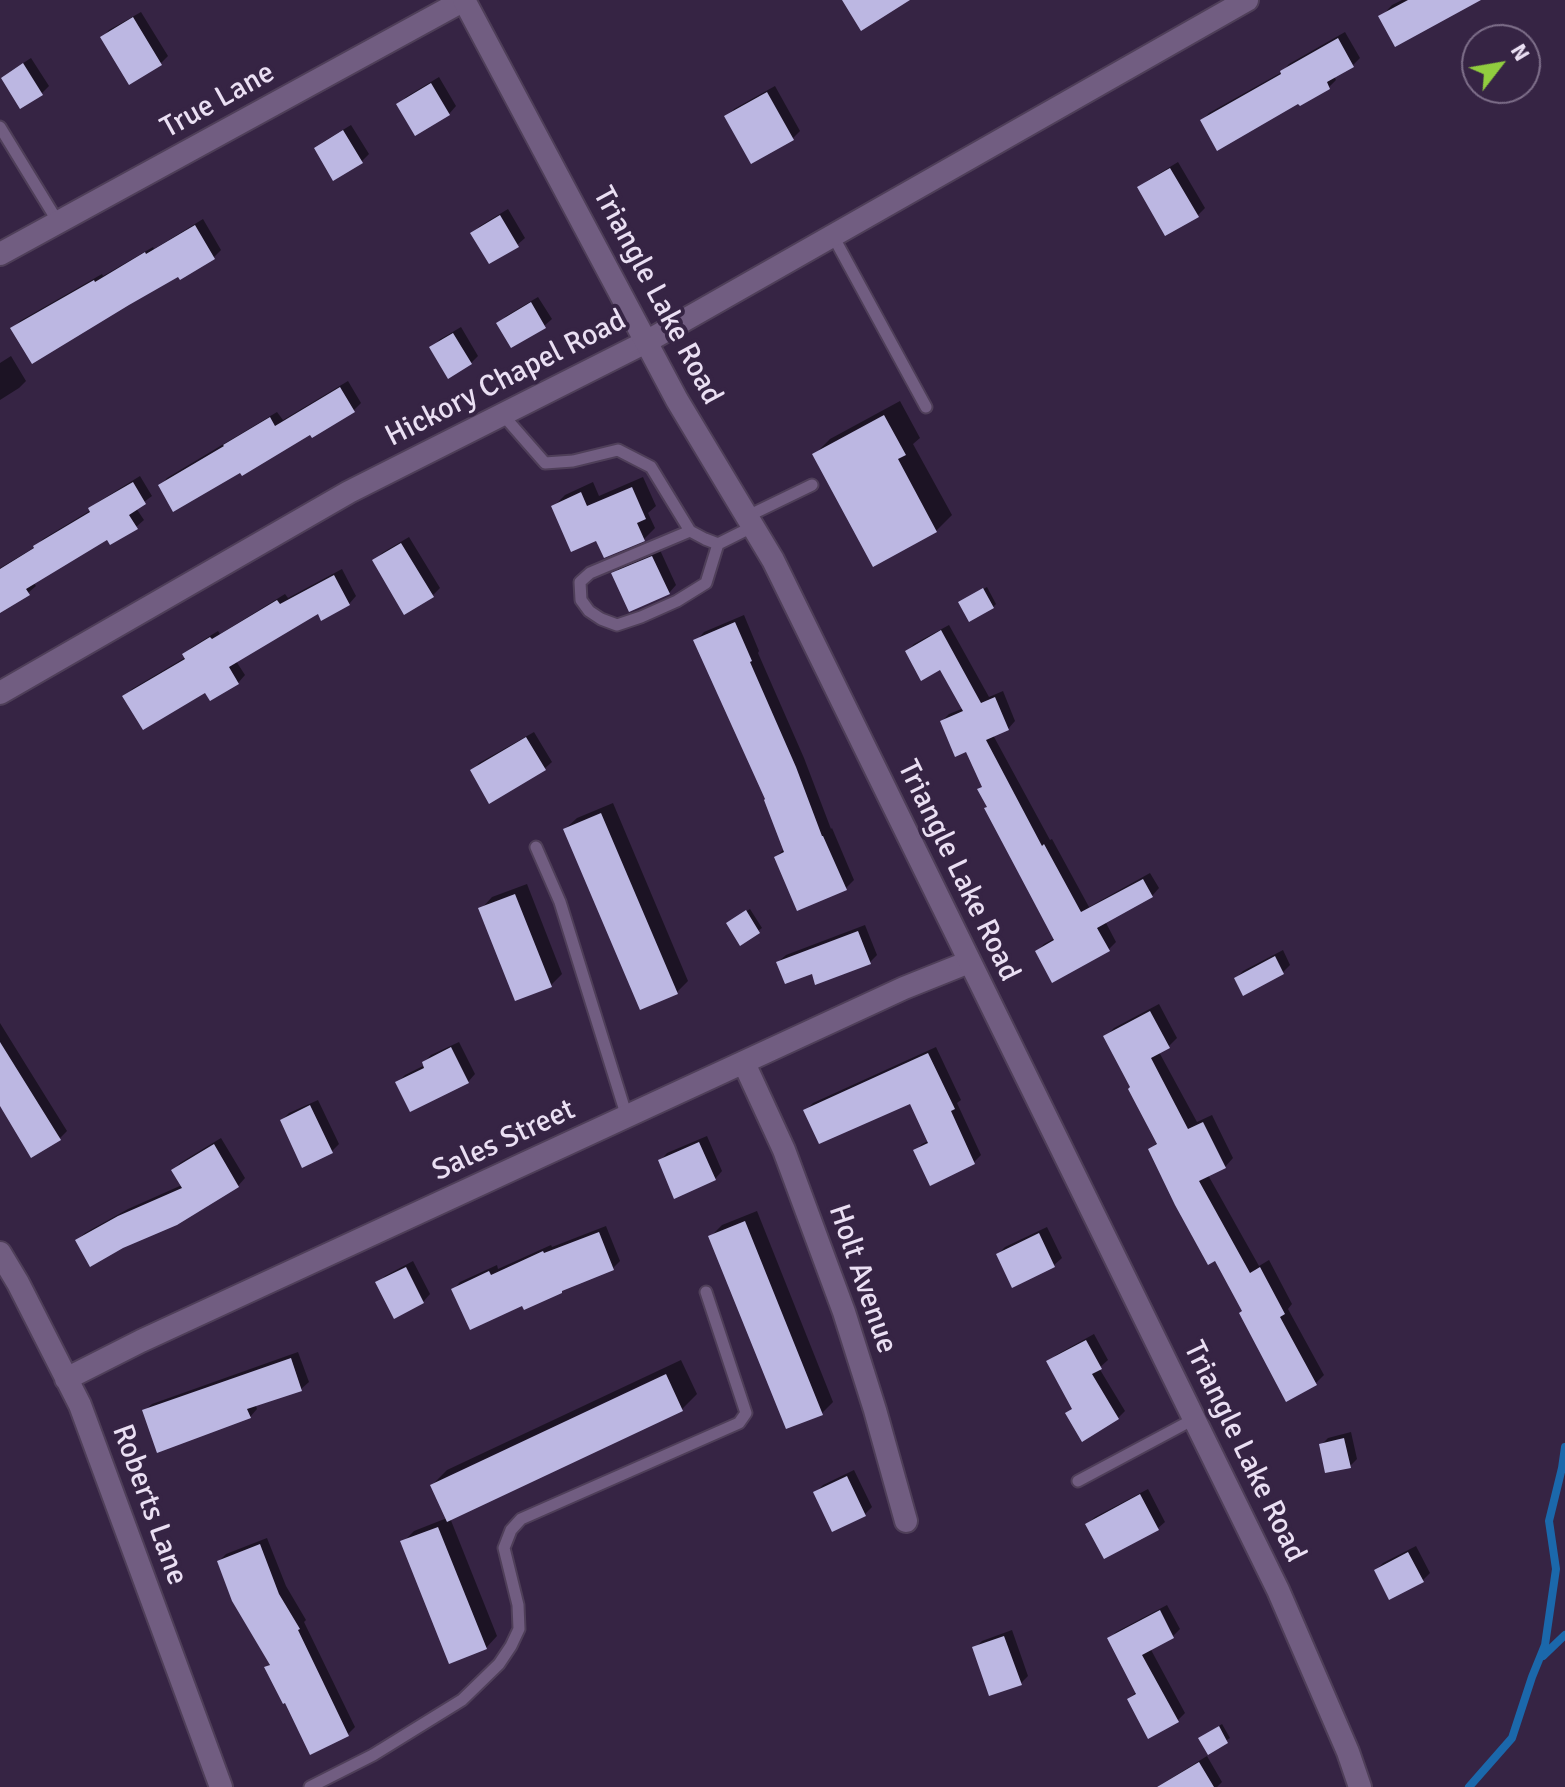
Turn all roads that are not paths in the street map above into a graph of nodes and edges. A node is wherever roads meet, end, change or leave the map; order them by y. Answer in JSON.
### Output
{"nodes":[{"id":1,"x":464,"y":0,"type":"edge"},
{"id":2,"x":1247,"y":0,"type":"edge"},
{"id":3,"x":0,"y":127,"type":"edge"},
{"id":4,"x":58,"y":222,"type":"junction"},
{"id":5,"x":833,"y":236,"type":"junction"},
{"id":6,"x":0,"y":254,"type":"edge"},
{"id":7,"x":646,"y":342,"type":"junction"},
{"id":8,"x":926,"y":407,"type":"dead end"},
{"id":9,"x":503,"y":415,"type":"junction"},
{"id":10,"x":812,"y":485,"type":"dead end"},
{"id":11,"x":751,"y":521,"type":"junction"},
{"id":12,"x":690,"y":531,"type":"junction"},
{"id":13,"x":718,"y":544,"type":"junction"},
{"id":14,"x":0,"y":693,"type":"edge"},
{"id":15,"x":536,"y":847,"type":"dead end"},
{"id":16,"x":969,"y":962,"type":"junction"},
{"id":17,"x":744,"y":1063,"type":"junction"},
{"id":18,"x":627,"y":1117,"type":"junction"},
{"id":19,"x":0,"y":1253,"type":"edge"},
{"id":20,"x":706,"y":1292,"type":"dead end"},
{"id":21,"x":66,"y":1379,"type":"junction"},
{"id":22,"x":1194,"y":1419,"type":"junction"},
{"id":23,"x":1078,"y":1481,"type":"dead end"},
{"id":24,"x":906,"y":1521,"type":"dead end"},
{"id":25,"x":221,"y":1787,"type":"edge"},
{"id":26,"x":310,"y":1787,"type":"edge"},
{"id":27,"x":1360,"y":1787,"type":"edge"}],
"edges":[{"from":1,"to":4,"type":"street","name":"True Lane"},
{"from":1,"to":7,"type":"street","name":"Triangle Lake Road"},
{"from":2,"to":5,"type":"street","name":"Hickory Chapel Road"},
{"from":3,"to":4,"type":"lane"},
{"from":4,"to":6,"type":"street","name":"True Lane"},
{"from":5,"to":7,"type":"street","name":"Hickory Chapel Road"},
{"from":5,"to":8,"type":"lane"},
{"from":7,"to":9,"type":"street","name":"Hickory Chapel Road"},
{"from":7,"to":11,"type":"street","name":"Triangle Lake Road"},
{"from":9,"to":12,"type":"lane"},
{"from":9,"to":14,"type":"street","name":"Hickory Chapel Road"},
{"from":10,"to":11,"type":"lane"},
{"from":11,"to":13,"type":"lane"},
{"from":11,"to":16,"type":"street","name":"Triangle Lake Road"},
{"from":12,"to":13,"type":"lane"},
{"from":12,"to":13,"type":"lane"},
{"from":15,"to":18,"type":"lane"},
{"from":16,"to":17,"type":"street","name":"Sales Street"},
{"from":16,"to":22,"type":"street","name":"Triangle Lake Road"},
{"from":17,"to":18,"type":"street","name":"Sales Street"},
{"from":17,"to":24,"type":"street","name":"Holt Avenue"},
{"from":18,"to":21,"type":"street","name":"Sales Street"},
{"from":19,"to":21,"type":"street","name":"Roberts Lane"},
{"from":20,"to":26,"type":"lane"},
{"from":21,"to":25,"type":"street","name":"Roberts Lane"},
{"from":22,"to":23,"type":"lane"},
{"from":22,"to":27,"type":"street","name":"Triangle Lake Road"}]}
